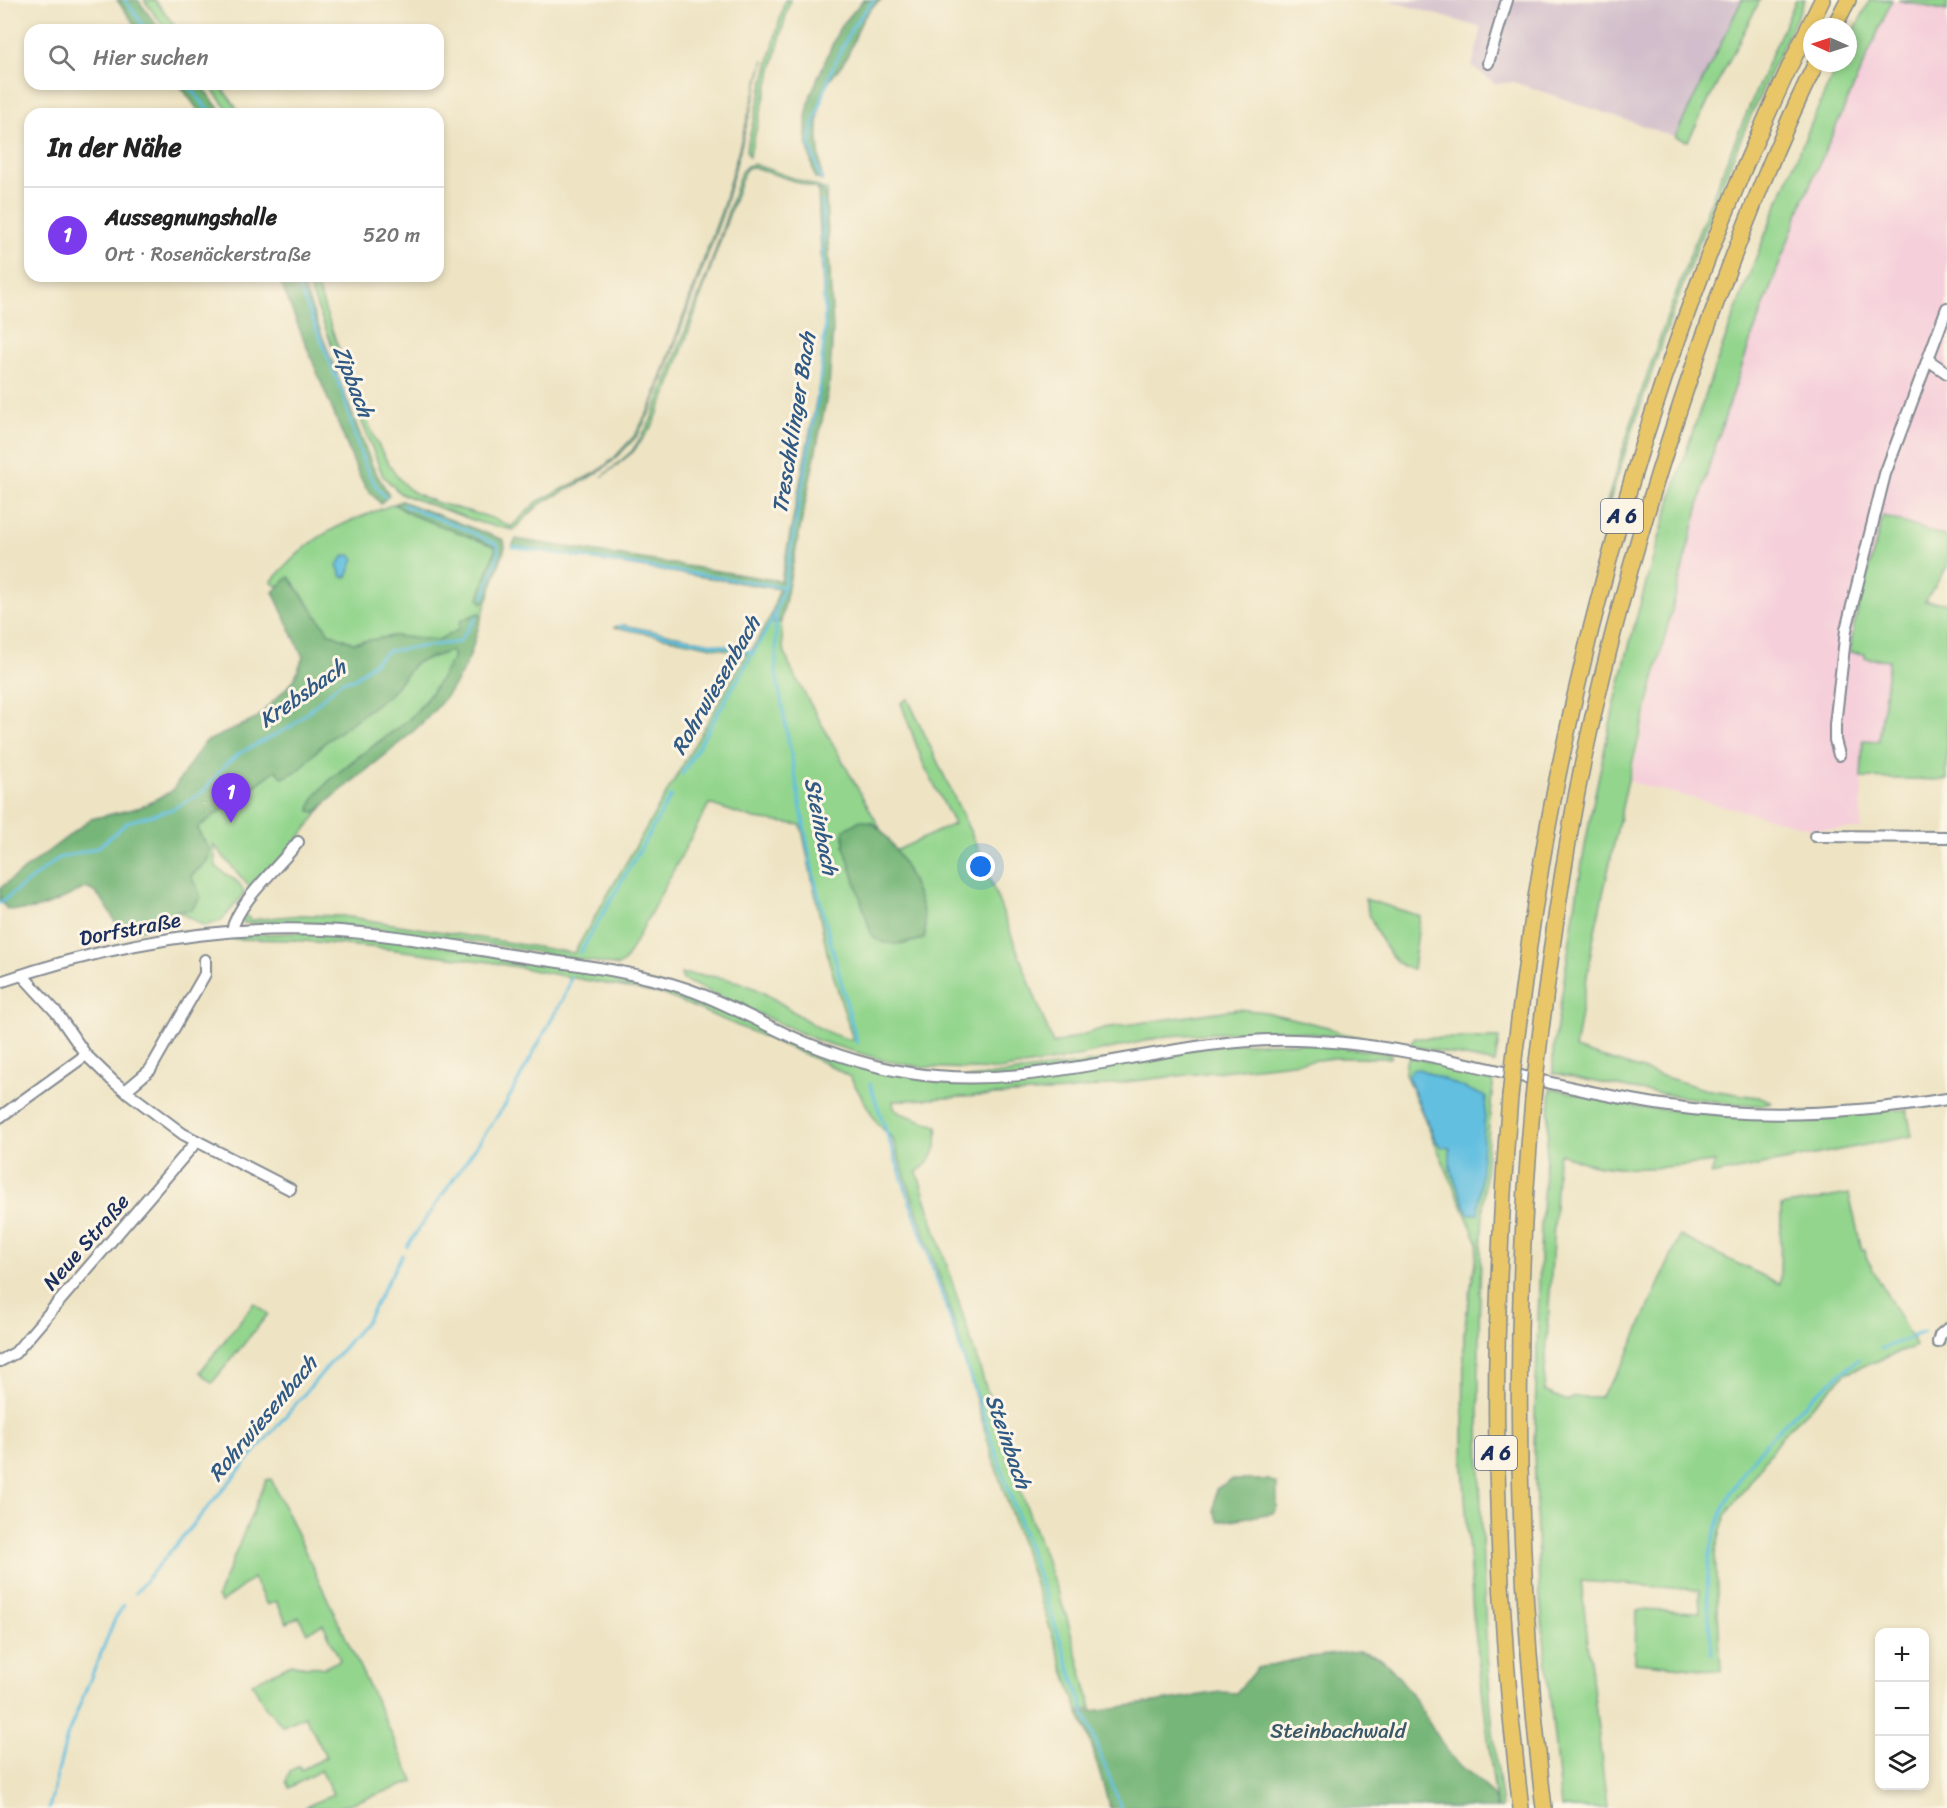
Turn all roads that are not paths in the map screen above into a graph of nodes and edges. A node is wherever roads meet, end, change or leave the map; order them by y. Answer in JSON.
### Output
{"nodes":[{"id":1,"x":1507,"y":0,"type":"edge"},
{"id":2,"x":1822,"y":0,"type":"edge"},
{"id":3,"x":1848,"y":0,"type":"edge"},
{"id":4,"x":1839,"y":18,"type":"edge"},
{"id":5,"x":1488,"y":63,"type":"dead end"},
{"id":6,"x":1812,"y":72,"type":"edge"},
{"id":7,"x":1947,"y":308,"type":"edge"},
{"id":8,"x":1928,"y":360,"type":"junction"},
{"id":9,"x":1947,"y":373,"type":"edge"},
{"id":10,"x":1839,"y":755,"type":"dead end"},
{"id":11,"x":1815,"y":836,"type":"dead end"},
{"id":12,"x":1947,"y":837,"type":"edge"},
{"id":13,"x":298,"y":842,"type":"dead end"},
{"id":14,"x":232,"y":931,"type":"junction"},
{"id":15,"x":205,"y":960,"type":"dead end"},
{"id":16,"x":22,"y":975,"type":"junction"},
{"id":17,"x":0,"y":982,"type":"edge"},
{"id":18,"x":86,"y":1055,"type":"junction"},
{"id":19,"x":125,"y":1091,"type":"junction"},
{"id":20,"x":1947,"y":1099,"type":"edge"},
{"id":21,"x":0,"y":1117,"type":"edge"},
{"id":22,"x":197,"y":1141,"type":"junction"},
{"id":23,"x":290,"y":1189,"type":"dead end"},
{"id":24,"x":1947,"y":1329,"type":"edge"},
{"id":25,"x":1938,"y":1342,"type":"dead end"},
{"id":26,"x":0,"y":1361,"type":"edge"},
{"id":27,"x":1521,"y":1808,"type":"edge"},
{"id":28,"x":1544,"y":1808,"type":"edge"}],
"edges":[{"from":1,"to":5,"type":"street"},
{"from":2,"to":27,"type":"highway","number":"A 6","bridge":true},
{"from":3,"to":4,"type":"highway"},
{"from":6,"to":28,"type":"highway","number":"A 6","bridge":true},
{"from":7,"to":8,"type":"street"},
{"from":8,"to":9,"type":"street"},
{"from":8,"to":10,"type":"street"},
{"from":11,"to":12,"type":"street"},
{"from":13,"to":14,"type":"street"},
{"from":14,"to":16,"type":"street","name":"Dorfstraße"},
{"from":14,"to":20,"type":"street","name":"Dorfstraße"},
{"from":15,"to":19,"type":"street"},
{"from":16,"to":17,"type":"street","name":"Dorfstraße"},
{"from":16,"to":18,"type":"street"},
{"from":18,"to":19,"type":"street"},
{"from":18,"to":21,"type":"street"},
{"from":19,"to":22,"type":"street"},
{"from":22,"to":23,"type":"street"},
{"from":22,"to":26,"type":"street","name":"Neue Straße"},
{"from":24,"to":25,"type":"street"}]}
